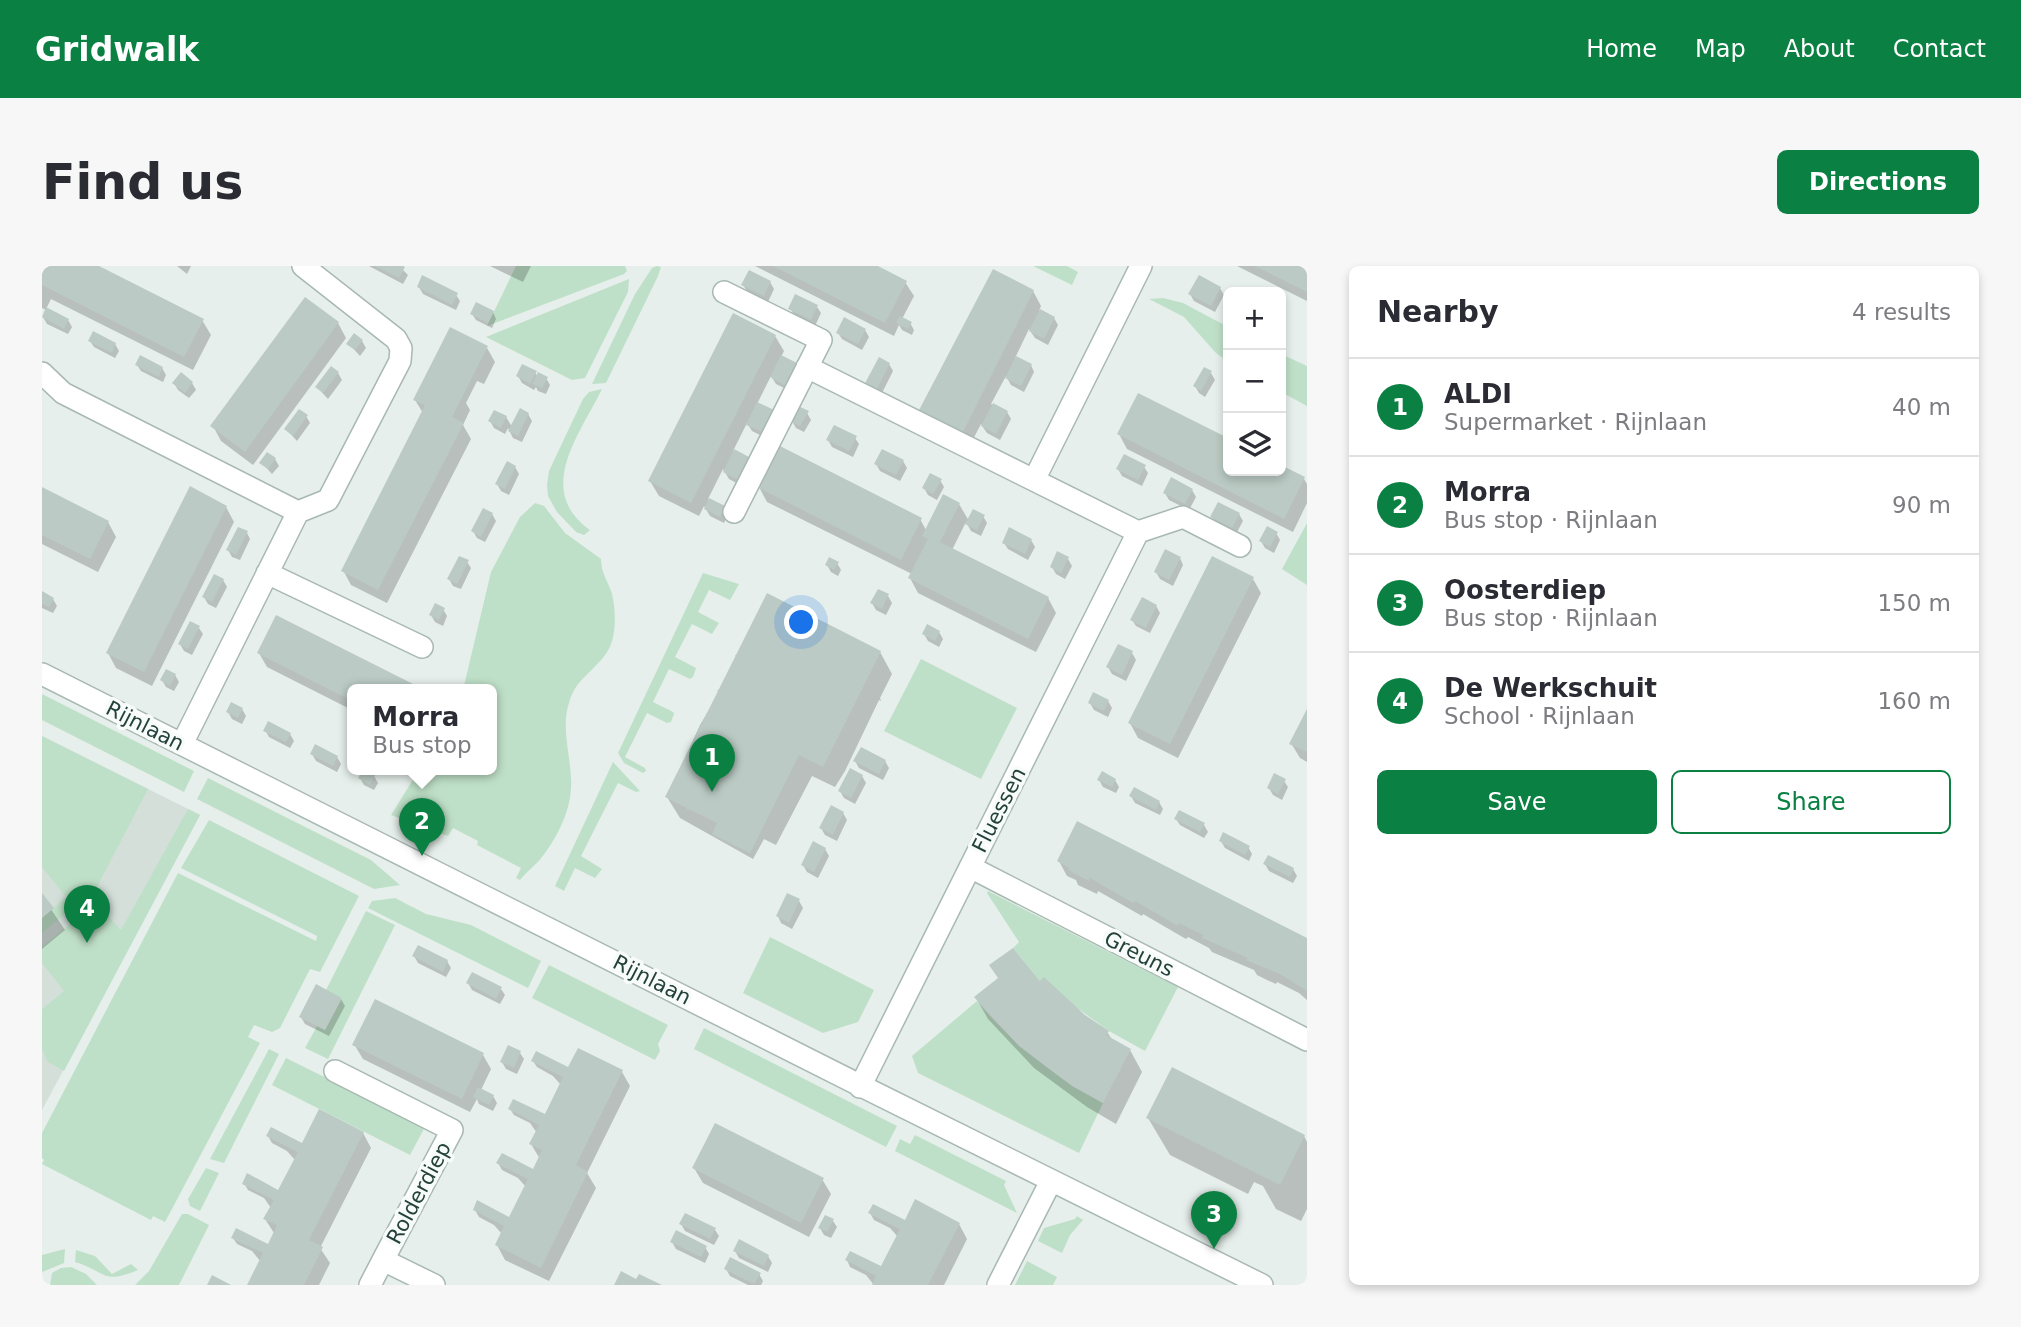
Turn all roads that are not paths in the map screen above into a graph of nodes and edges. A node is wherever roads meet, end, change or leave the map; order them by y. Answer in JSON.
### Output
{"nodes":[{"id":1,"x":303,"y":266,"type":"edge"},
{"id":2,"x":1141,"y":266,"type":"edge"},
{"id":3,"x":724,"y":292,"type":"dead end"},
{"id":4,"x":807,"y":367,"type":"junction"},
{"id":5,"x":42,"y":373,"type":"edge"},
{"id":6,"x":1034,"y":480,"type":"junction"},
{"id":7,"x":298,"y":512,"type":"junction"},
{"id":8,"x":734,"y":512,"type":"dead end"},
{"id":9,"x":1138,"y":532,"type":"junction"},
{"id":10,"x":1240,"y":546,"type":"dead end"},
{"id":11,"x":267,"y":573,"type":"junction"},
{"id":12,"x":422,"y":647,"type":"dead end"},
{"id":13,"x":42,"y":674,"type":"edge"},
{"id":14,"x":182,"y":744,"type":"junction"},
{"id":15,"x":970,"y":867,"type":"junction"},
{"id":16,"x":1307,"y":1040,"type":"edge"},
{"id":17,"x":335,"y":1071,"type":"dead end"},
{"id":18,"x":860,"y":1087,"type":"junction"},
{"id":19,"x":1051,"y":1181,"type":"junction"},
{"id":20,"x":383,"y":1260,"type":"junction"},
{"id":21,"x":370,"y":1285,"type":"edge"},
{"id":22,"x":434,"y":1285,"type":"edge"},
{"id":23,"x":998,"y":1285,"type":"edge"},
{"id":24,"x":1262,"y":1285,"type":"edge"}],
"edges":[{"from":1,"to":7,"type":"street"},
{"from":2,"to":6,"type":"street"},
{"from":3,"to":4,"type":"street"},
{"from":4,"to":6,"type":"street"},
{"from":4,"to":8,"type":"street"},
{"from":5,"to":7,"type":"street"},
{"from":6,"to":9,"type":"street"},
{"from":7,"to":11,"type":"street"},
{"from":9,"to":10,"type":"street"},
{"from":9,"to":15,"type":"street","name":"Fluessen"},
{"from":11,"to":12,"type":"street"},
{"from":11,"to":14,"type":"street"},
{"from":13,"to":14,"type":"street","name":"Rijnlaan"},
{"from":14,"to":18,"type":"street","name":"Rijnlaan"},
{"from":15,"to":16,"type":"street","name":"Greuns"},
{"from":15,"to":18,"type":"street","name":"Fluessen"},
{"from":17,"to":20,"type":"street","name":"Rolderdiep"},
{"from":18,"to":19,"type":"street","name":"Rijnlaan"},
{"from":19,"to":23,"type":"street"},
{"from":19,"to":24,"type":"street","name":"Rijnlaan"},
{"from":20,"to":21,"type":"street","name":"Rolderdiep"},
{"from":20,"to":22,"type":"street","name":"Rolderdiep"}]}
